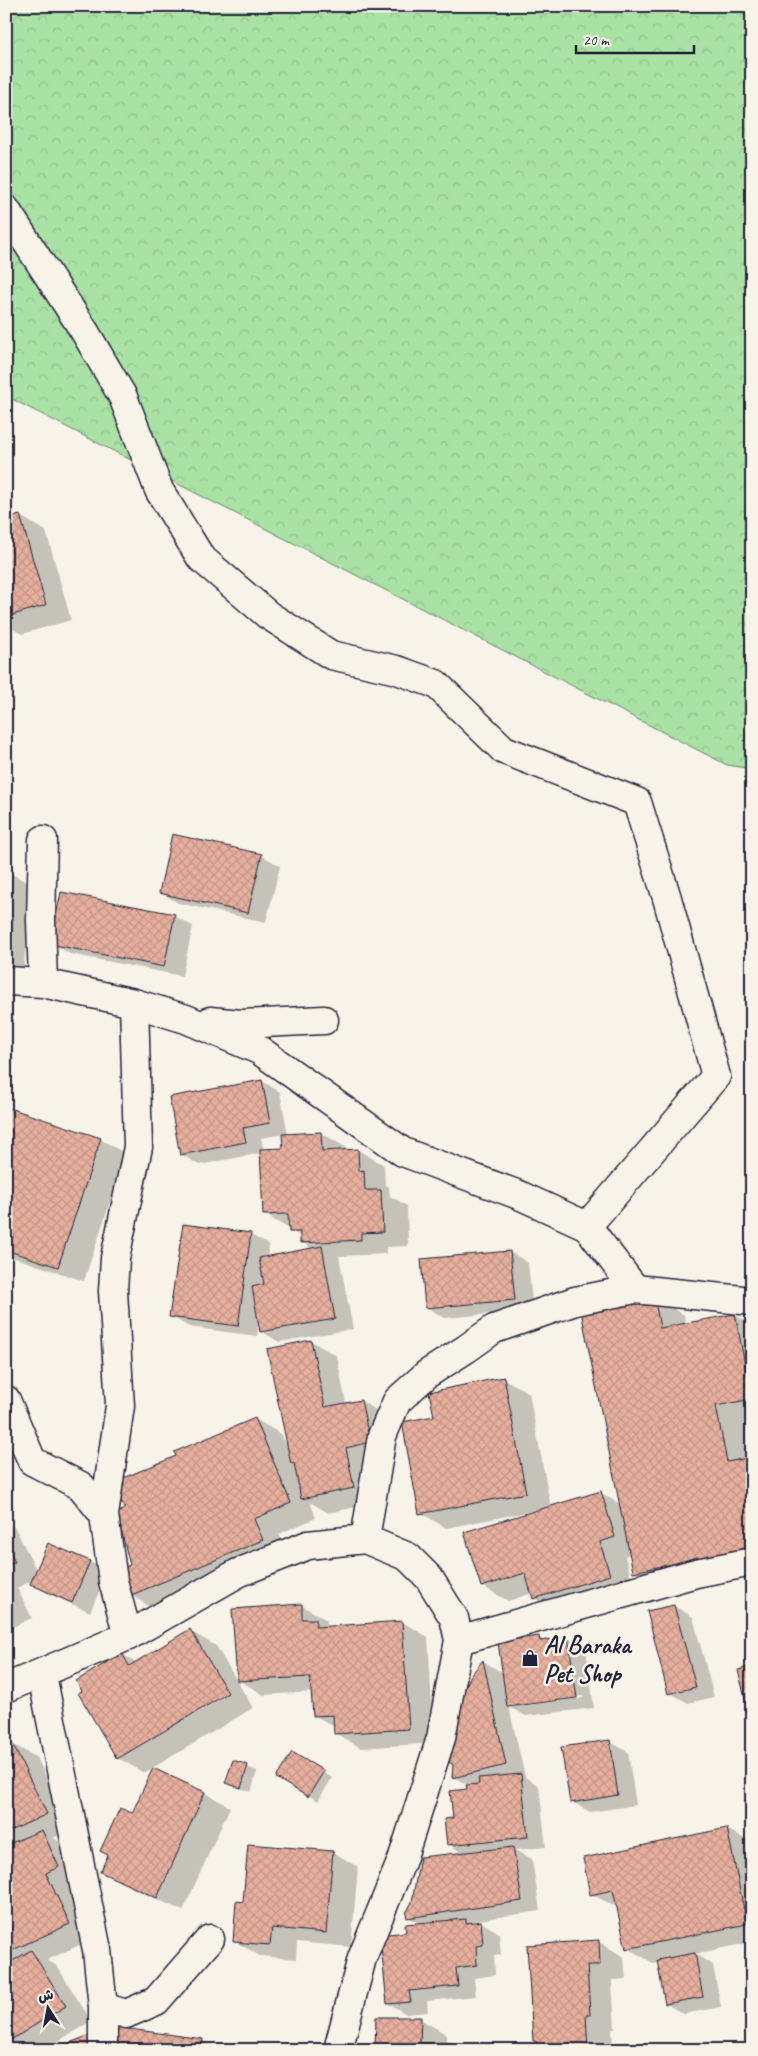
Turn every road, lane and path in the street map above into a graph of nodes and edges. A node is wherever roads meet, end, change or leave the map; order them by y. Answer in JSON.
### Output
{"nodes":[{"id":1,"x":6,"y":210,"type":"edge"},
{"id":2,"x":43,"y":840,"type":"dead end"},
{"id":3,"x":6,"y":981,"type":"edge"},
{"id":4,"x":44,"y":983,"type":"junction"},
{"id":5,"x":134,"y":1003,"type":"junction"},
{"id":6,"x":186,"y":1019,"type":"junction"},
{"id":7,"x":324,"y":1020,"type":"dead end"},
{"id":8,"x":587,"y":1226,"type":"junction"},
{"id":9,"x":635,"y":1289,"type":"junction"},
{"id":10,"x":752,"y":1301,"type":"edge"},
{"id":11,"x":6,"y":1400,"type":"edge"},
{"id":12,"x":104,"y":1515,"type":"junction"},
{"id":13,"x":364,"y":1538,"type":"junction"},
{"id":14,"x":752,"y":1562,"type":"edge"},
{"id":15,"x":128,"y":1636,"type":"junction"},
{"id":16,"x":459,"y":1640,"type":"junction"},
{"id":17,"x":42,"y":1675,"type":"junction"},
{"id":18,"x":6,"y":1688,"type":"edge"},
{"id":19,"x":210,"y":1939,"type":"dead end"},
{"id":20,"x":103,"y":2007,"type":"junction"},
{"id":21,"x":103,"y":2050,"type":"edge"},
{"id":22,"x":338,"y":2050,"type":"edge"}],
"edges":[{"from":1,"to":8,"type":"street"},
{"from":2,"to":4,"type":"street"},
{"from":3,"to":4,"type":"street"},
{"from":4,"to":5,"type":"street"},
{"from":5,"to":6,"type":"street"},
{"from":5,"to":12,"type":"street"},
{"from":6,"to":7,"type":"street"},
{"from":6,"to":8,"type":"street"},
{"from":8,"to":9,"type":"street"},
{"from":9,"to":10,"type":"street"},
{"from":9,"to":13,"type":"street"},
{"from":11,"to":12,"type":"street"},
{"from":12,"to":15,"type":"street"},
{"from":13,"to":15,"type":"street"},
{"from":13,"to":16,"type":"street"},
{"from":14,"to":16,"type":"street"},
{"from":15,"to":17,"type":"street"},
{"from":16,"to":22,"type":"street"},
{"from":17,"to":18,"type":"street"},
{"from":17,"to":20,"type":"street"},
{"from":19,"to":20,"type":"street"},
{"from":20,"to":21,"type":"street"}]}
